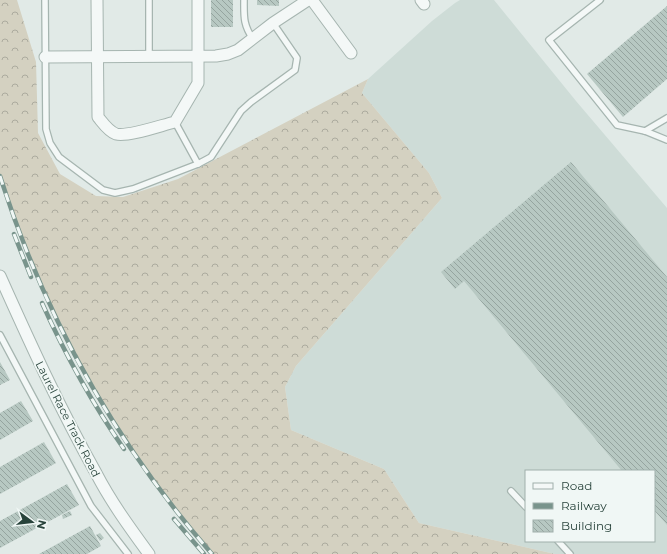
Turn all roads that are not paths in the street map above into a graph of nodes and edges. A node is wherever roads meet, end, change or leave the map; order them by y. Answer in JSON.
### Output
{"nodes":[{"id":1,"x":45,"y":0,"type":"edge"},
{"id":2,"x":97,"y":0,"type":"edge"},
{"id":3,"x":149,"y":0,"type":"edge"},
{"id":4,"x":198,"y":0,"type":"edge"},
{"id":5,"x":244,"y":0,"type":"edge"},
{"id":6,"x":308,"y":0,"type":"edge"},
{"id":7,"x":312,"y":0,"type":"edge"},
{"id":8,"x":600,"y":0,"type":"edge"},
{"id":9,"x":273,"y":23,"type":"junction"},
{"id":10,"x":252,"y":39,"type":"junction"},
{"id":11,"x":351,"y":53,"type":"dead end"},
{"id":12,"x":148,"y":56,"type":"junction"},
{"id":13,"x":198,"y":56,"type":"junction"},
{"id":14,"x":97,"y":57,"type":"junction"},
{"id":15,"x":45,"y":58,"type":"junction"},
{"id":16,"x":667,"y":118,"type":"edge"},
{"id":17,"x":175,"y":122,"type":"junction"},
{"id":18,"x":645,"y":131,"type":"junction"},
{"id":19,"x":667,"y":140,"type":"edge"},
{"id":20,"x":198,"y":164,"type":"junction"},
{"id":21,"x":0,"y":276,"type":"edge"},
{"id":22,"x":0,"y":335,"type":"edge"},
{"id":23,"x":511,"y":491,"type":"dead end"},
{"id":24,"x":525,"y":506,"type":"edge"},
{"id":25,"x":559,"y":542,"type":"edge"},
{"id":26,"x":128,"y":554,"type":"edge"},
{"id":27,"x":150,"y":554,"type":"edge"},
{"id":28,"x":570,"y":554,"type":"edge"}],
"edges":[{"from":1,"to":15,"type":"lane"},
{"from":2,"to":14,"type":"street"},
{"from":3,"to":12,"type":"lane"},
{"from":4,"to":13,"type":"street"},
{"from":5,"to":10,"type":"lane"},
{"from":6,"to":9,"type":"street"},
{"from":7,"to":11,"type":"street"},
{"from":8,"to":18,"type":"lane"},
{"from":9,"to":10,"type":"street"},
{"from":9,"to":20,"type":"lane"},
{"from":10,"to":13,"type":"street"},
{"from":12,"to":13,"type":"street"},
{"from":12,"to":14,"type":"street"},
{"from":13,"to":17,"type":"street"},
{"from":14,"to":15,"type":"street"},
{"from":14,"to":17,"type":"street"},
{"from":15,"to":20,"type":"lane"},
{"from":16,"to":18,"type":"lane"},
{"from":17,"to":20,"type":"lane"},
{"from":18,"to":19,"type":"lane"},
{"from":21,"to":27,"type":"street","name":"Laurel Race Track Road"},
{"from":22,"to":26,"type":"lane"},
{"from":23,"to":24,"type":"lane"},
{"from":25,"to":28,"type":"lane"}]}
